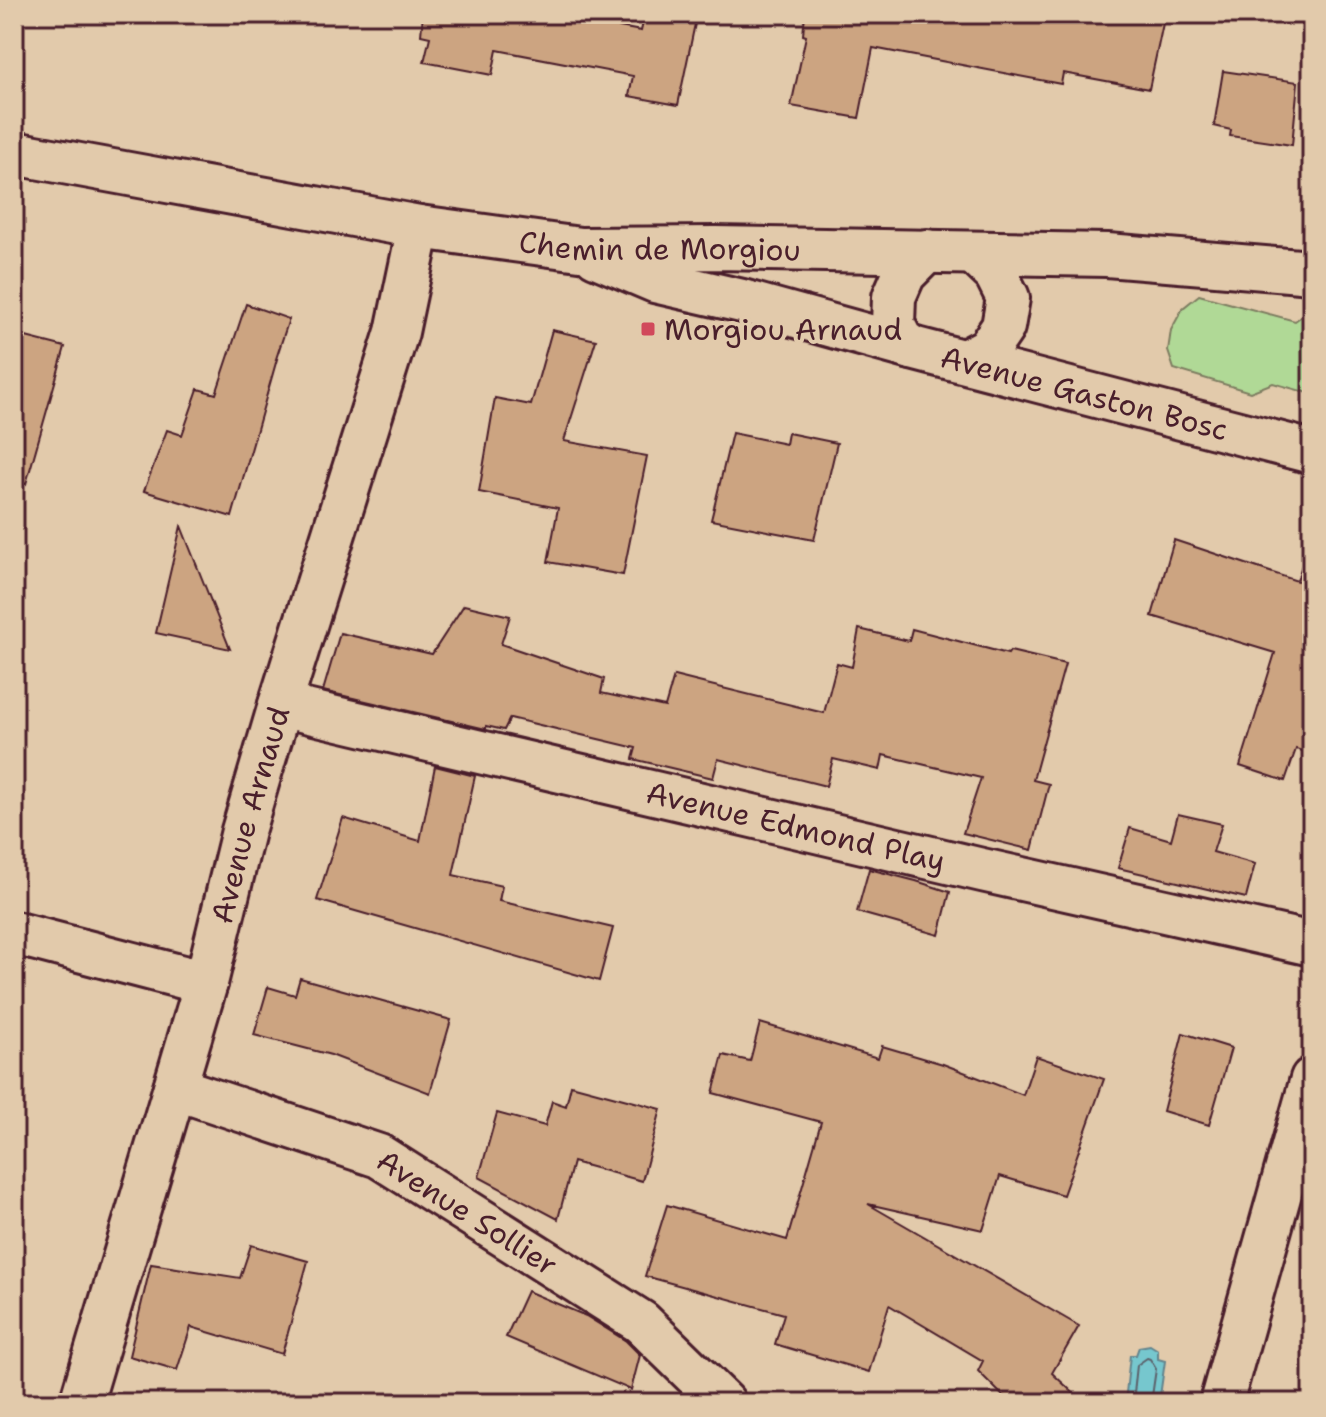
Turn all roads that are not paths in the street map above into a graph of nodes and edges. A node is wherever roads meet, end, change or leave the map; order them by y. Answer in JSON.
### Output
{"nodes":[{"id":1,"x":14,"y":153,"type":"edge"},
{"id":2,"x":419,"y":227,"type":"junction"},
{"id":3,"x":580,"y":249,"type":"junction"},
{"id":4,"x":927,"y":251,"type":"junction"},
{"id":5,"x":974,"y":253,"type":"junction"},
{"id":6,"x":1312,"y":272,"type":"edge"},
{"id":7,"x":912,"y":348,"type":"junction"},
{"id":8,"x":965,"y":361,"type":"junction"},
{"id":9,"x":1312,"y":452,"type":"edge"},
{"id":10,"x":280,"y":705,"type":"junction"},
{"id":11,"x":14,"y":933,"type":"edge"},
{"id":12,"x":1312,"y":944,"type":"edge"},
{"id":13,"x":206,"y":983,"type":"junction"},
{"id":14,"x":1312,"y":1079,"type":"edge"},
{"id":15,"x":175,"y":1088,"type":"junction"},
{"id":16,"x":81,"y":1403,"type":"edge"},
{"id":17,"x":724,"y":1403,"type":"edge"},
{"id":18,"x":1221,"y":1403,"type":"edge"}],
"edges":[{"from":1,"to":2,"type":"street","name":"Chemin de Morgiou"},
{"from":2,"to":3,"type":"street","name":"Chemin de Morgiou"},
{"from":2,"to":10,"type":"street","name":"Avenue Arnaud"},
{"from":3,"to":4,"type":"street","name":"Chemin de Morgiou"},
{"from":3,"to":7,"type":"street","name":"Avenue Gaston Bosc"},
{"from":4,"to":5,"type":"street","name":"Chemin de Morgiou"},
{"from":4,"to":7,"type":"street"},
{"from":5,"to":6,"type":"street","name":"Chemin de Morgiou"},
{"from":5,"to":8,"type":"street"},
{"from":7,"to":8,"type":"street","name":"Avenue Gaston Bosc"},
{"from":8,"to":9,"type":"street","name":"Avenue Gaston Bosc"},
{"from":10,"to":12,"type":"street","name":"Avenue Edmond Play"},
{"from":10,"to":13,"type":"street","name":"Avenue Arnaud"},
{"from":11,"to":13,"type":"street"},
{"from":13,"to":15,"type":"street","name":"Avenue Arnaud"},
{"from":14,"to":18,"type":"street"},
{"from":15,"to":16,"type":"street","name":"Avenue Arnaud"},
{"from":15,"to":17,"type":"street","name":"Avenue Sollier"}]}
